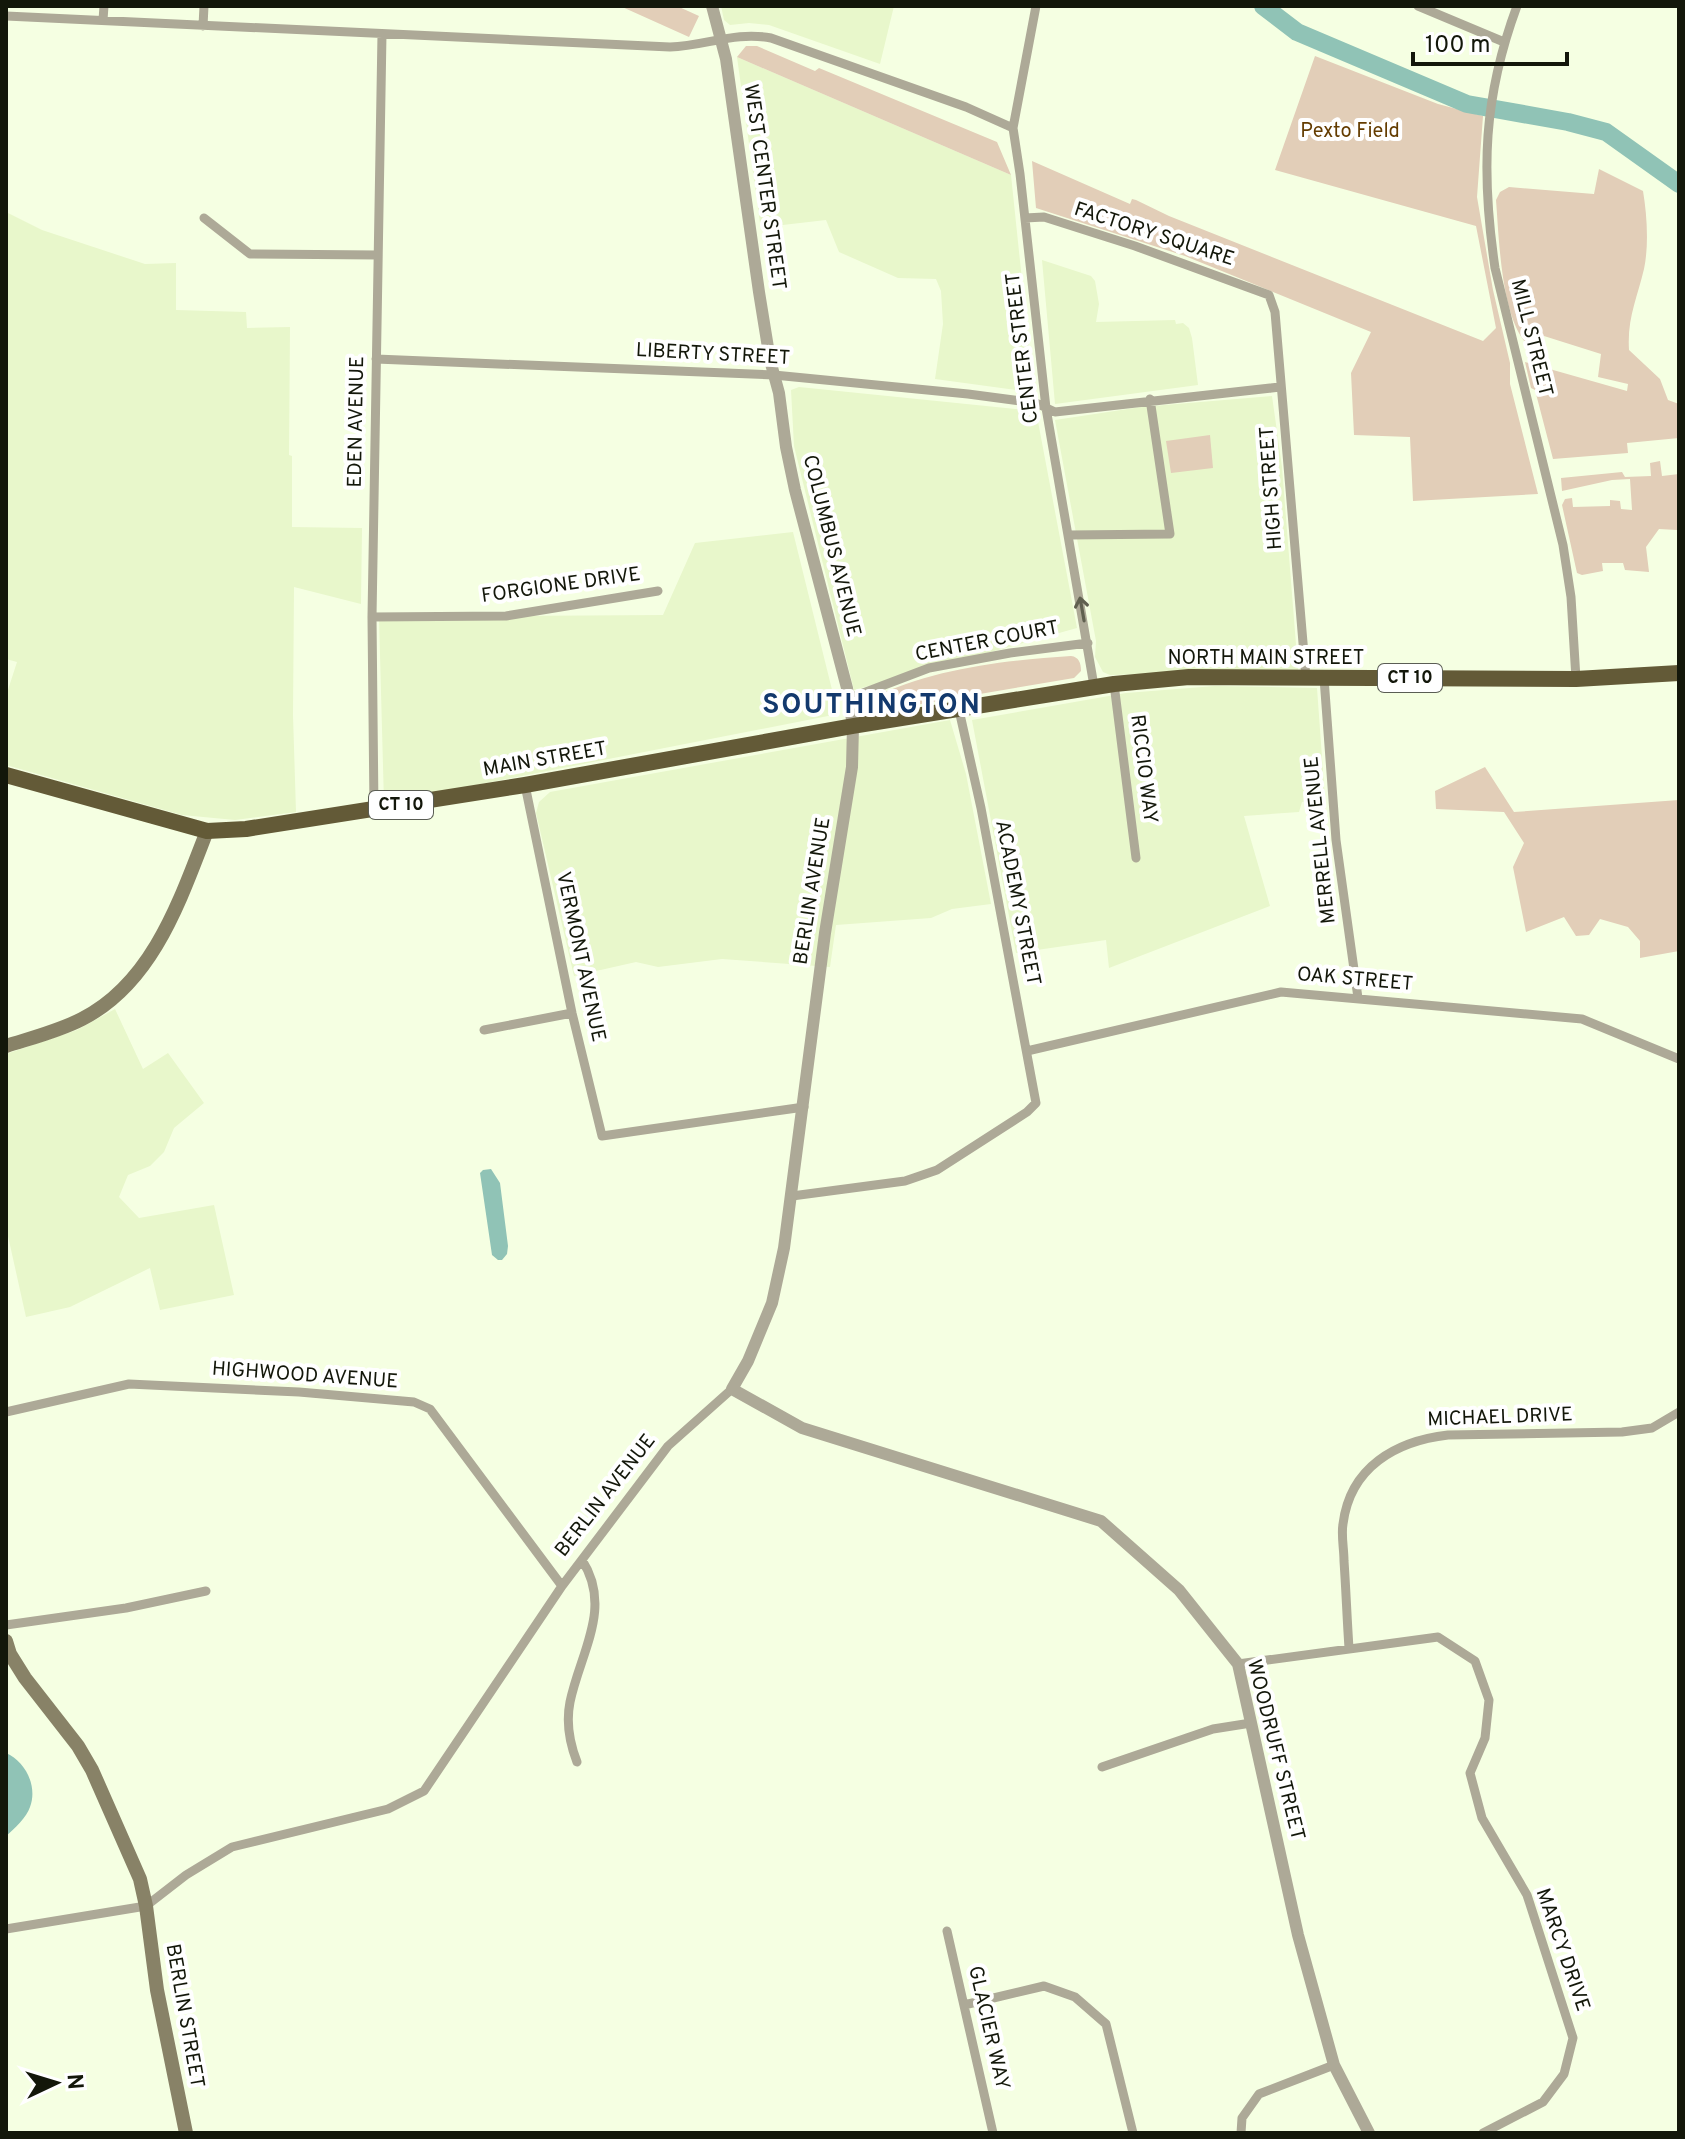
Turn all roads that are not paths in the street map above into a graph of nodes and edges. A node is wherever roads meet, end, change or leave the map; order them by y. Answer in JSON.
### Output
{"nodes":[{"id":1,"x":104,"y":6,"type":"edge"},
{"id":2,"x":204,"y":6,"type":"edge"},
{"id":3,"x":712,"y":6,"type":"edge"},
{"id":4,"x":1036,"y":6,"type":"edge"},
{"id":5,"x":1418,"y":6,"type":"edge"},
{"id":6,"x":1517,"y":6,"type":"edge"},
{"id":7,"x":6,"y":16,"type":"edge"},
{"id":8,"x":103,"y":20,"type":"junction"},
{"id":9,"x":203,"y":26,"type":"junction"},
{"id":10,"x":382,"y":34,"type":"junction"},
{"id":11,"x":721,"y":40,"type":"junction"},
{"id":12,"x":1504,"y":42,"type":"junction"},
{"id":13,"x":1013,"y":128,"type":"junction"},
{"id":14,"x":204,"y":218,"type":"dead end"},
{"id":15,"x":1025,"y":218,"type":"junction"},
{"id":16,"x":378,"y":255,"type":"junction"},
{"id":17,"x":1269,"y":295,"type":"joint"},
{"id":18,"x":376,"y":359,"type":"junction"},
{"id":19,"x":774,"y":375,"type":"junction"},
{"id":20,"x":1280,"y":387,"type":"junction"},
{"id":21,"x":1150,"y":399,"type":"junction"},
{"id":22,"x":1046,"y":408,"type":"junction"},
{"id":23,"x":1069,"y":535,"type":"junction"},
{"id":24,"x":658,"y":591,"type":"dead end"},
{"id":25,"x":372,"y":617,"type":"junction"},
{"id":26,"x":1088,"y":643,"type":"junction"},
{"id":27,"x":1679,"y":673,"type":"edge"},
{"id":28,"x":1306,"y":678,"type":"junction"},
{"id":29,"x":1324,"y":678,"type":"junction"},
{"id":30,"x":1576,"y":679,"type":"junction"},
{"id":31,"x":1114,"y":684,"type":"junction"},
{"id":32,"x":1094,"y":686,"type":"junction"},
{"id":33,"x":850,"y":698,"type":"junction"},
{"id":34,"x":959,"y":710,"type":"junction"},
{"id":35,"x":853,"y":726,"type":"junction"},
{"id":36,"x":6,"y":775,"type":"edge"},
{"id":37,"x":525,"y":785,"type":"junction"},
{"id":38,"x":374,"y":810,"type":"junction"},
{"id":39,"x":207,"y":831,"type":"junction"},
{"id":40,"x":1136,"y":858,"type":"dead end"},
{"id":41,"x":1358,"y":998,"type":"junction"},
{"id":42,"x":572,"y":1013,"type":"junction"},
{"id":43,"x":484,"y":1030,"type":"dead end"},
{"id":44,"x":6,"y":1046,"type":"edge"},
{"id":45,"x":1027,"y":1051,"type":"junction"},
{"id":46,"x":1679,"y":1059,"type":"edge"},
{"id":47,"x":804,"y":1107,"type":"junction"},
{"id":48,"x":792,"y":1196,"type":"junction"},
{"id":49,"x":732,"y":1389,"type":"junction"},
{"id":50,"x":6,"y":1412,"type":"edge"},
{"id":51,"x":1679,"y":1412,"type":"edge"},
{"id":52,"x":582,"y":1560,"type":"junction"},
{"id":53,"x":562,"y":1586,"type":"junction"},
{"id":54,"x":206,"y":1591,"type":"dead end"},
{"id":55,"x":6,"y":1625,"type":"edge"},
{"id":56,"x":6,"y":1641,"type":"edge"},
{"id":57,"x":1349,"y":1648,"type":"junction"},
{"id":58,"x":1238,"y":1664,"type":"junction"},
{"id":59,"x":1251,"y":1723,"type":"junction"},
{"id":60,"x":577,"y":1762,"type":"dead end"},
{"id":61,"x":1102,"y":1767,"type":"dead end"},
{"id":62,"x":146,"y":1906,"type":"junction"},
{"id":63,"x":6,"y":1929,"type":"edge"},
{"id":64,"x":947,"y":1931,"type":"dead end"},
{"id":65,"x":964,"y":2005,"type":"junction"},
{"id":66,"x":1334,"y":2065,"type":"junction"},
{"id":67,"x":186,"y":2133,"type":"edge"},
{"id":68,"x":993,"y":2133,"type":"edge"},
{"id":69,"x":1133,"y":2133,"type":"edge"},
{"id":70,"x":1241,"y":2133,"type":"edge"},
{"id":71,"x":1369,"y":2133,"type":"edge"},
{"id":72,"x":1483,"y":2133,"type":"edge"}],
"edges":[{"from":1,"to":8,"type":"street"},
{"from":2,"to":9,"type":"street"},
{"from":3,"to":11,"type":"street","name":"WEST CENTER STREET"},
{"from":4,"to":13,"type":"street","name":"CENTER STREET"},
{"from":5,"to":12,"type":"street"},
{"from":6,"to":12,"type":"street","name":"MILL STREET"},
{"from":7,"to":8,"type":"street"},
{"from":8,"to":9,"type":"street"},
{"from":9,"to":10,"type":"street"},
{"from":10,"to":11,"type":"street"},
{"from":10,"to":16,"type":"street","name":"EDEN AVENUE"},
{"from":11,"to":13,"type":"street"},
{"from":11,"to":19,"type":"street","name":"WEST CENTER STREET"},
{"from":12,"to":30,"type":"street","name":"MILL STREET"},
{"from":13,"to":15,"type":"street","name":"CENTER STREET"},
{"from":14,"to":16,"type":"street"},
{"from":15,"to":17,"type":"street","name":"FACTORY SQUARE"},
{"from":15,"to":22,"type":"street","name":"CENTER STREET"},
{"from":16,"to":18,"type":"street","name":"EDEN AVENUE"},
{"from":17,"to":20,"type":"street","name":"HIGH STREET"},
{"from":18,"to":19,"type":"street","name":"LIBERTY STREET"},
{"from":18,"to":25,"type":"street","name":"EDEN AVENUE"},
{"from":19,"to":22,"type":"street","name":"LIBERTY STREET"},
{"from":19,"to":33,"type":"street","name":"COLUMBUS AVENUE"},
{"from":20,"to":21,"type":"street","name":"LIBERTY STREET"},
{"from":20,"to":28,"type":"street","name":"HIGH STREET"},
{"from":21,"to":22,"type":"street","name":"LIBERTY STREET"},
{"from":21,"to":23,"type":"street"},
{"from":22,"to":23,"type":"street","name":"CENTER STREET"},
{"from":26,"to":23,"type":"street","name":"CENTER STREET","one_way":true},
{"from":24,"to":25,"type":"street","name":"FORGIONE DRIVE"},
{"from":25,"to":38,"type":"street","name":"EDEN AVENUE"},
{"from":26,"to":32,"type":"street","name":"CENTER STREET"},
{"from":26,"to":33,"type":"street","name":"CENTER COURT"},
{"from":27,"to":30,"type":"highway","name":"NORTH MAIN STREET","number":"CT 10"},
{"from":28,"to":29,"type":"highway","name":"NORTH MAIN STREET","number":"CT 10"},
{"from":28,"to":31,"type":"highway","name":"NORTH MAIN STREET","number":"CT 10"},
{"from":29,"to":30,"type":"highway","name":"NORTH MAIN STREET","number":"CT 10"},
{"from":29,"to":41,"type":"street","name":"MERRELL AVENUE"},
{"from":31,"to":32,"type":"highway","name":"NORTH MAIN STREET","number":"CT 10"},
{"from":31,"to":40,"type":"street","name":"RICCIO WAY"},
{"from":32,"to":34,"type":"highway","name":"MAIN STREET","number":"CT 10"},
{"from":33,"to":35,"type":"street","name":"COLUMBUS AVENUE"},
{"from":34,"to":35,"type":"highway","name":"MAIN STREET","number":"CT 10"},
{"from":34,"to":45,"type":"street","name":"ACADEMY STREET"},
{"from":35,"to":37,"type":"highway","name":"MAIN STREET","number":"CT 10"},
{"from":35,"to":47,"type":"street","name":"BERLIN AVENUE"},
{"from":36,"to":39,"type":"highway","name":"MAIN STREET","number":"CT 10"},
{"from":37,"to":38,"type":"highway","name":"MAIN STREET","number":"CT 10"},
{"from":37,"to":42,"type":"street","name":"VERMONT AVENUE"},
{"from":38,"to":39,"type":"highway","name":"MAIN STREET","number":"CT 10"},
{"from":39,"to":44,"type":"main road"},
{"from":41,"to":45,"type":"street","name":"OAK STREET"},
{"from":41,"to":46,"type":"street","name":"OAK STREET"},
{"from":42,"to":43,"type":"street"},
{"from":42,"to":47,"type":"street","name":"VERMONT AVENUE"},
{"from":45,"to":48,"type":"street","name":"ACADEMY STREET"},
{"from":47,"to":48,"type":"street","name":"BERLIN AVENUE"},
{"from":48,"to":49,"type":"street","name":"BERLIN AVENUE"},
{"from":49,"to":52,"type":"street","name":"BERLIN AVENUE"},
{"from":49,"to":58,"type":"street","name":"WOODRUFF STREET"},
{"from":50,"to":53,"type":"street","name":"HIGHWOOD AVENUE"},
{"from":51,"to":57,"type":"street","name":"MICHAEL DRIVE"},
{"from":52,"to":53,"type":"street","name":"BERLIN AVENUE"},
{"from":52,"to":60,"type":"street"},
{"from":53,"to":62,"type":"street","name":"BERLIN AVENUE"},
{"from":54,"to":55,"type":"street"},
{"from":56,"to":62,"type":"main road","name":"BERLIN STREET"},
{"from":57,"to":58,"type":"street","name":"MARCY DRIVE"},
{"from":57,"to":72,"type":"street","name":"MARCY DRIVE"},
{"from":58,"to":59,"type":"street","name":"WOODRUFF STREET"},
{"from":59,"to":61,"type":"street"},
{"from":59,"to":66,"type":"street","name":"WOODRUFF STREET"},
{"from":62,"to":63,"type":"street"},
{"from":62,"to":67,"type":"main road","name":"BERLIN STREET"},
{"from":64,"to":65,"type":"street","name":"GLACIER WAY"},
{"from":65,"to":68,"type":"street","name":"GLACIER WAY"},
{"from":65,"to":69,"type":"street"},
{"from":66,"to":70,"type":"street"},
{"from":66,"to":71,"type":"street","name":"WOODRUFF STREET"}]}
